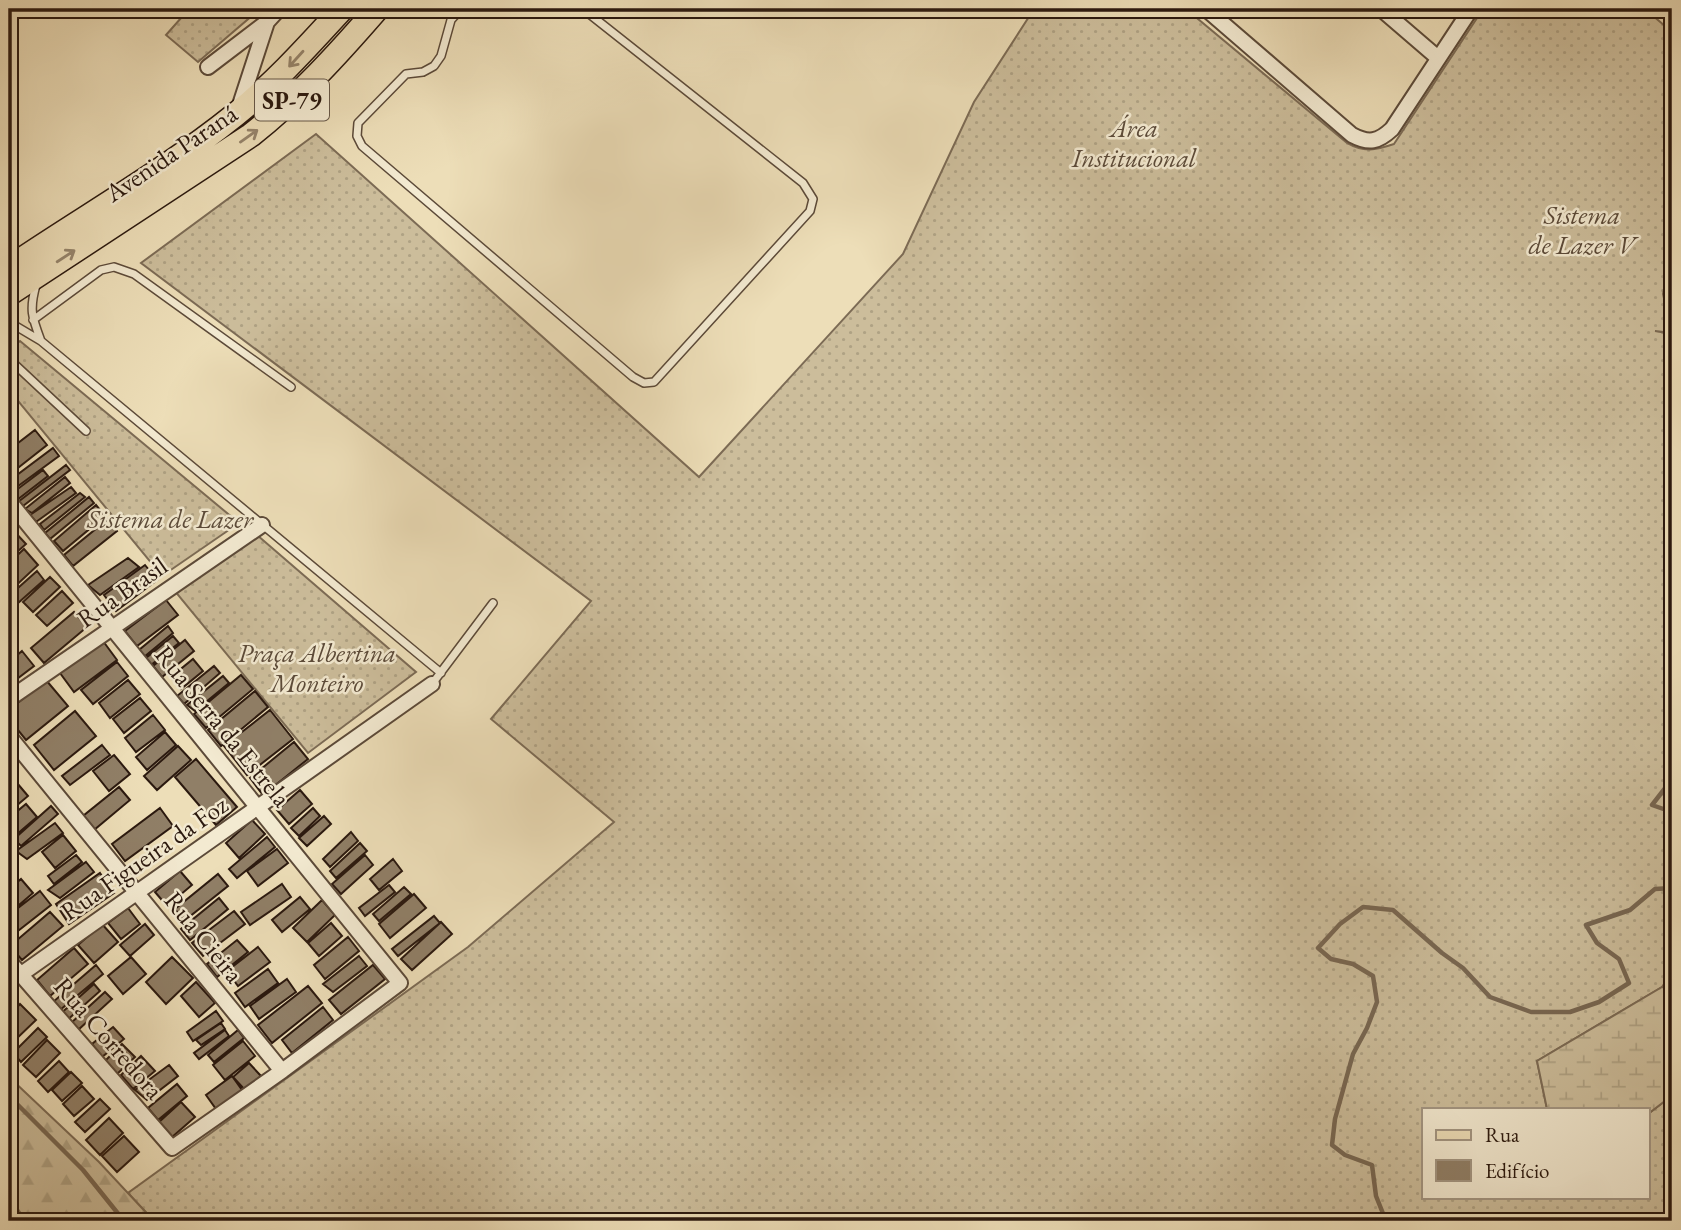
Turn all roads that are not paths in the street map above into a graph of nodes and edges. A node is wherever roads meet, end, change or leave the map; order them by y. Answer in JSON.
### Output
{"nodes":[{"id":1,"x":279,"y":9,"type":"edge"},
{"id":2,"x":342,"y":9,"type":"edge"},
{"id":3,"x":377,"y":9,"type":"edge"},
{"id":4,"x":461,"y":9,"type":"edge"},
{"id":5,"x":583,"y":9,"type":"edge"},
{"id":6,"x":1206,"y":9,"type":"edge"},
{"id":7,"x":1381,"y":9,"type":"edge"},
{"id":8,"x":1471,"y":9,"type":"edge"},
{"id":9,"x":267,"y":22,"type":"junction"},
{"id":10,"x":1438,"y":58,"type":"junction"},
{"id":11,"x":208,"y":67,"type":"dead end"},
{"id":12,"x":237,"y":113,"type":"junction"},
{"id":13,"x":9,"y":268,"type":"edge"},
{"id":14,"x":39,"y":274,"type":"junction"},
{"id":15,"x":9,"y":294,"type":"edge"},
{"id":16,"x":33,"y":320,"type":"junction"},
{"id":17,"x":9,"y":321,"type":"edge"},
{"id":18,"x":41,"y":341,"type":"junction"},
{"id":19,"x":9,"y":359,"type":"edge"},
{"id":20,"x":291,"y":387,"type":"dead end"},
{"id":21,"x":86,"y":431,"type":"dead end"},
{"id":22,"x":9,"y":501,"type":"edge"},
{"id":23,"x":262,"y":525,"type":"junction"},
{"id":24,"x":494,"y":603,"type":"dead end"},
{"id":25,"x":112,"y":628,"type":"junction"},
{"id":26,"x":437,"y":678,"type":"junction"},
{"id":27,"x":9,"y":699,"type":"edge"},
{"id":28,"x":9,"y":736,"type":"edge"},
{"id":29,"x":257,"y":807,"type":"junction"},
{"id":30,"x":136,"y":893,"type":"junction"},
{"id":31,"x":9,"y":961,"type":"edge"},
{"id":32,"x":20,"y":975,"type":"junction"},
{"id":33,"x":282,"y":1071,"type":"junction"}],
"edges":[{"from":1,"to":9,"type":"street"},
{"from":2,"to":12,"type":"main road","name":"Avenida Paraná","number":"SP-79","one_way":true},
{"from":14,"to":3,"type":"main road","name":"Avenida Paraná","number":"SP-79","one_way":true},
{"from":4,"to":5,"type":"lane"},
{"from":6,"to":10,"type":"street"},
{"from":7,"to":10,"type":"street"},
{"from":8,"to":10,"type":"street"},
{"from":9,"to":11,"type":"street"},
{"from":9,"to":12,"type":"street"},
{"from":12,"to":13,"type":"main road","name":"Avenida Paraná","number":"SP-79"},
{"from":14,"to":15,"type":"main road","name":"Avenida Paraná","number":"SP-79"},
{"from":14,"to":16,"type":"lane"},
{"from":16,"to":18,"type":"lane"},
{"from":16,"to":20,"type":"lane"},
{"from":17,"to":18,"type":"lane"},
{"from":18,"to":23,"type":"lane"},
{"from":19,"to":21,"type":"lane"},
{"from":22,"to":25,"type":"street","name":"Rua Serra da Estrela"},
{"from":23,"to":25,"type":"street","name":"Rua Brasil"},
{"from":23,"to":26,"type":"lane"},
{"from":24,"to":26,"type":"lane","name":"Rua Figueira da Foz"},
{"from":25,"to":27,"type":"street","name":"Rua Brasil"},
{"from":25,"to":29,"type":"street","name":"Rua Serra da Estrela"},
{"from":26,"to":29,"type":"street","name":"Rua Figueira da Foz"},
{"from":28,"to":30,"type":"street","name":"Rua Cieira"},
{"from":29,"to":30,"type":"street","name":"Rua Figueira da Foz"},
{"from":29,"to":33,"type":"street","name":"Rua Serra da Estrela"},
{"from":30,"to":32,"type":"street","name":"Rua Figueira da Foz"},
{"from":30,"to":33,"type":"street","name":"Rua Cieira"},
{"from":31,"to":32,"type":"street","name":"Rua Corredora"},
{"from":32,"to":33,"type":"street","name":"Rua Corredora"}]}
